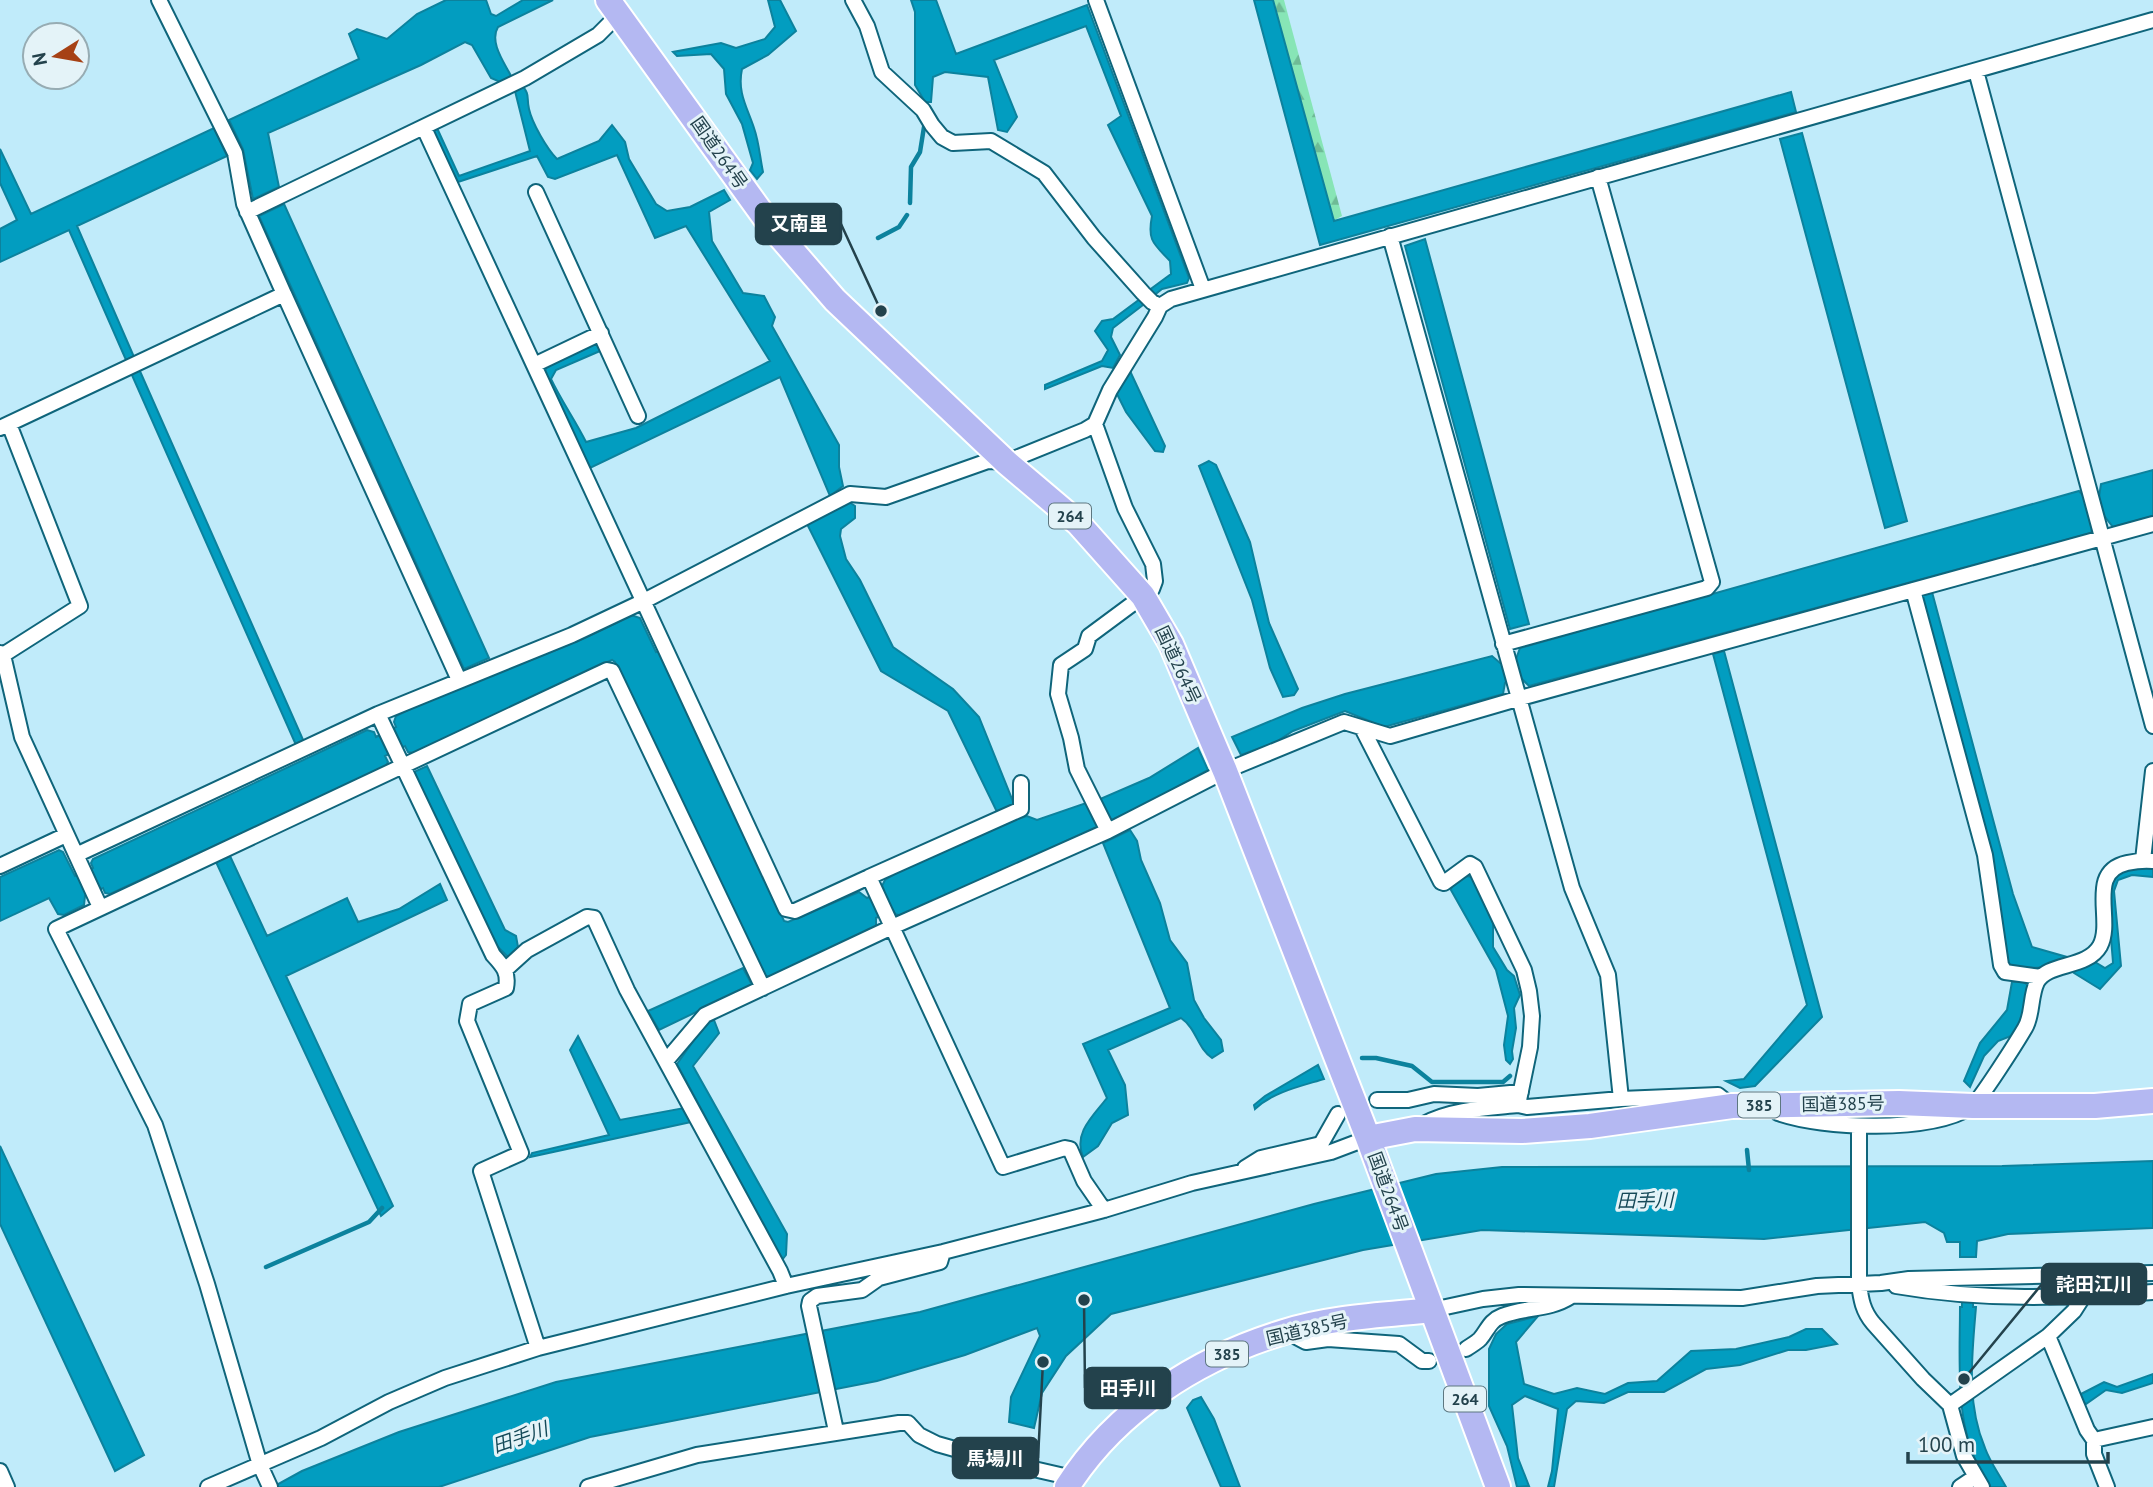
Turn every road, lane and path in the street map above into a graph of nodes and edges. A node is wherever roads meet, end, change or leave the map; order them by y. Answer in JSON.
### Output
{"nodes":[{"id":1,"x":159,"y":0,"type":"edge"},
{"id":2,"x":853,"y":0,"type":"edge"},
{"id":3,"x":1096,"y":0,"type":"edge"},
{"id":4,"x":614,"y":7,"type":"edge"},
{"id":5,"x":2153,"y":20,"type":"edge"},
{"id":6,"x":1976,"y":71,"type":"junction"},
{"id":7,"x":424,"y":128,"type":"junction"},
{"id":8,"x":1598,"y":177,"type":"junction"},
{"id":9,"x":536,"y":192,"type":"dead end"},
{"id":10,"x":247,"y":212,"type":"junction"},
{"id":11,"x":1390,"y":236,"type":"junction"},
{"id":12,"x":1203,"y":289,"type":"junction"},
{"id":13,"x":284,"y":294,"type":"junction"},
{"id":14,"x":1160,"y":306,"type":"junction"},
{"id":15,"x":601,"y":333,"type":"junction"},
{"id":16,"x":534,"y":365,"type":"junction"},
{"id":17,"x":638,"y":416,"type":"dead end"},
{"id":18,"x":1094,"y":424,"type":"junction"},
{"id":19,"x":5,"y":426,"type":"edge"},
{"id":20,"x":1006,"y":462,"type":"junction"},
{"id":21,"x":2153,"y":524,"type":"edge"},
{"id":22,"x":2104,"y":538,"type":"junction"},
{"id":23,"x":1913,"y":590,"type":"junction"},
{"id":24,"x":1143,"y":596,"type":"junction"},
{"id":25,"x":644,"y":601,"type":"junction"},
{"id":26,"x":1503,"y":644,"type":"junction"},
{"id":27,"x":1,"y":654,"type":"edge"},
{"id":28,"x":459,"y":680,"type":"junction"},
{"id":29,"x":1517,"y":699,"type":"junction"},
{"id":30,"x":382,"y":721,"type":"junction"},
{"id":31,"x":2153,"y":726,"type":"edge"},
{"id":32,"x":1362,"y":728,"type":"junction"},
{"id":33,"x":400,"y":759,"type":"junction"},
{"id":34,"x":1225,"y":771,"type":"junction"},
{"id":35,"x":2153,"y":772,"type":"edge"},
{"id":36,"x":1021,"y":783,"type":"dead end"},
{"id":37,"x":1106,"y":827,"type":"junction"},
{"id":38,"x":66,"y":835,"type":"junction"},
{"id":39,"x":76,"y":855,"type":"junction"},
{"id":40,"x":2148,"y":860,"type":"edge"},
{"id":41,"x":0,"y":866,"type":"edge"},
{"id":42,"x":872,"y":883,"type":"junction"},
{"id":43,"x":97,"y":901,"type":"junction"},
{"id":44,"x":890,"y":922,"type":"junction"},
{"id":45,"x":506,"y":969,"type":"junction"},
{"id":46,"x":2041,"y":977,"type":"junction"},
{"id":47,"x":763,"y":988,"type":"junction"},
{"id":48,"x":666,"y":1061,"type":"junction"},
{"id":49,"x":1520,"y":1099,"type":"junction"},
{"id":50,"x":1621,"y":1099,"type":"junction"},
{"id":51,"x":1377,"y":1100,"type":"dead end"},
{"id":52,"x":2153,"y":1101,"type":"edge"},
{"id":53,"x":1766,"y":1105,"type":"junction"},
{"id":54,"x":1732,"y":1106,"type":"junction"},
{"id":55,"x":1973,"y":1106,"type":"junction"},
{"id":56,"x":1338,"y":1114,"type":"dead end"},
{"id":57,"x":1415,"y":1129,"type":"junction"},
{"id":58,"x":1859,"y":1133,"type":"junction"},
{"id":59,"x":1371,"y":1148,"type":"junction"},
{"id":60,"x":1239,"y":1171,"type":"junction"},
{"id":61,"x":1104,"y":1210,"type":"junction"},
{"id":62,"x":943,"y":1252,"type":"junction"},
{"id":63,"x":2153,"y":1273,"type":"edge"},
{"id":64,"x":1859,"y":1279,"type":"junction"},
{"id":65,"x":1881,"y":1283,"type":"junction"},
{"id":66,"x":786,"y":1286,"type":"junction"},
{"id":67,"x":2153,"y":1292,"type":"edge"},
{"id":68,"x":1572,"y":1296,"type":"junction"},
{"id":69,"x":2083,"y":1297,"type":"junction"},
{"id":70,"x":1432,"y":1310,"type":"junction"},
{"id":71,"x":1286,"y":1331,"type":"junction"},
{"id":72,"x":2048,"y":1336,"type":"junction"},
{"id":73,"x":538,"y":1348,"type":"junction"},
{"id":74,"x":1466,"y":1349,"type":"dead end"},
{"id":75,"x":1429,"y":1361,"type":"dead end"},
{"id":76,"x":1955,"y":1402,"type":"junction"},
{"id":77,"x":835,"y":1427,"type":"junction"},
{"id":78,"x":2153,"y":1427,"type":"edge"},
{"id":79,"x":2094,"y":1440,"type":"junction"},
{"id":80,"x":0,"y":1471,"type":"edge"},
{"id":81,"x":265,"y":1476,"type":"edge"},
{"id":82,"x":1070,"y":1482,"type":"edge"},
{"id":83,"x":1978,"y":1482,"type":"edge"},
{"id":84,"x":7,"y":1487,"type":"edge"},
{"id":85,"x":208,"y":1487,"type":"edge"},
{"id":86,"x":588,"y":1487,"type":"edge"},
{"id":87,"x":1498,"y":1487,"type":"edge"},
{"id":88,"x":1960,"y":1487,"type":"edge"},
{"id":89,"x":2107,"y":1487,"type":"edge"}],
"edges":[{"from":1,"to":10,"type":"street"},
{"from":2,"to":14,"type":"street"},
{"from":3,"to":12,"type":"street"},
{"from":4,"to":7,"type":"street"},
{"from":4,"to":20,"type":"highway","name":"国道264号","number":"264"},
{"from":5,"to":6,"type":"street"},
{"from":6,"to":8,"type":"street"},
{"from":6,"to":22,"type":"street"},
{"from":7,"to":10,"type":"street"},
{"from":7,"to":16,"type":"street"},
{"from":8,"to":11,"type":"street"},
{"from":8,"to":26,"type":"street"},
{"from":9,"to":15,"type":"street"},
{"from":10,"to":13,"type":"street"},
{"from":11,"to":12,"type":"street"},
{"from":11,"to":26,"type":"street"},
{"from":12,"to":14,"type":"street"},
{"from":13,"to":19,"type":"street"},
{"from":13,"to":28,"type":"street"},
{"from":14,"to":18,"type":"street"},
{"from":15,"to":16,"type":"street"},
{"from":15,"to":17,"type":"street"},
{"from":16,"to":25,"type":"street"},
{"from":18,"to":20,"type":"street"},
{"from":18,"to":24,"type":"street"},
{"from":19,"to":27,"type":"street"},
{"from":20,"to":24,"type":"highway","name":"国道264号","number":"264"},
{"from":20,"to":25,"type":"street"},
{"from":21,"to":22,"type":"street"},
{"from":22,"to":23,"type":"street"},
{"from":22,"to":31,"type":"street"},
{"from":23,"to":29,"type":"street"},
{"from":23,"to":46,"type":"street"},
{"from":24,"to":34,"type":"highway","name":"国道264号","number":"264"},
{"from":24,"to":37,"type":"street"},
{"from":25,"to":28,"type":"street"},
{"from":25,"to":42,"type":"street"},
{"from":26,"to":29,"type":"street"},
{"from":27,"to":38,"type":"street"},
{"from":28,"to":30,"type":"street"},
{"from":29,"to":32,"type":"street"},
{"from":29,"to":50,"type":"street"},
{"from":30,"to":33,"type":"street"},
{"from":30,"to":39,"type":"street"},
{"from":32,"to":34,"type":"street"},
{"from":32,"to":49,"type":"street"},
{"from":33,"to":43,"type":"street"},
{"from":33,"to":45,"type":"street"},
{"from":33,"to":47,"type":"street"},
{"from":34,"to":37,"type":"street"},
{"from":34,"to":59,"type":"highway","name":"国道264号","number":"264"},
{"from":35,"to":40,"type":"street"},
{"from":36,"to":42,"type":"street"},
{"from":37,"to":44,"type":"street"},
{"from":38,"to":39,"type":"street"},
{"from":38,"to":41,"type":"street"},
{"from":39,"to":43,"type":"street"},
{"from":40,"to":46,"type":"street"},
{"from":42,"to":44,"type":"street"},
{"from":43,"to":81,"type":"street"},
{"from":44,"to":47,"type":"street"},
{"from":44,"to":61,"type":"street"},
{"from":45,"to":48,"type":"street"},
{"from":45,"to":73,"type":"street"},
{"from":46,"to":55,"type":"street"},
{"from":47,"to":48,"type":"street"},
{"from":48,"to":66,"type":"street"},
{"from":49,"to":50,"type":"street"},
{"from":49,"to":51,"type":"street"},
{"from":49,"to":57,"type":"street"},
{"from":50,"to":54,"type":"street"},
{"from":52,"to":55,"type":"highway","name":"国道385号","number":"385"},
{"from":53,"to":54,"type":"highway","name":"国道385号","number":"385"},
{"from":53,"to":55,"type":"highway","name":"国道385号","number":"385"},
{"from":53,"to":58,"type":"street"},
{"from":54,"to":57,"type":"highway","name":"国道385号","number":"385"},
{"from":55,"to":58,"type":"street"},
{"from":56,"to":60,"type":"street"},
{"from":57,"to":59,"type":"highway","name":"国道385号","number":"385"},
{"from":58,"to":64,"type":"street"},
{"from":59,"to":60,"type":"street"},
{"from":59,"to":70,"type":"highway","name":"国道264号","number":"264"},
{"from":60,"to":61,"type":"street"},
{"from":61,"to":62,"type":"street"},
{"from":62,"to":66,"type":"street"},
{"from":62,"to":77,"type":"street"},
{"from":63,"to":65,"type":"street"},
{"from":64,"to":65,"type":"street"},
{"from":64,"to":68,"type":"street"},
{"from":64,"to":76,"type":"street"},
{"from":65,"to":69,"type":"street"},
{"from":66,"to":73,"type":"street"},
{"from":67,"to":69,"type":"street"},
{"from":68,"to":70,"type":"street"},
{"from":68,"to":74,"type":"street"},
{"from":69,"to":72,"type":"street"},
{"from":70,"to":71,"type":"highway","name":"国道385号","number":"385"},
{"from":70,"to":87,"type":"highway","name":"国道264号","number":"264"},
{"from":71,"to":75,"type":"street"},
{"from":71,"to":82,"type":"highway","name":"国道385号","number":"385"},
{"from":72,"to":76,"type":"street"},
{"from":72,"to":79,"type":"street"},
{"from":73,"to":81,"type":"street"},
{"from":76,"to":83,"type":"street"},
{"from":77,"to":82,"type":"street"},
{"from":77,"to":86,"type":"street"},
{"from":78,"to":79,"type":"street"},
{"from":79,"to":89,"type":"street"},
{"from":80,"to":84,"type":"street"},
{"from":81,"to":85,"type":"street"},
{"from":83,"to":88,"type":"street"}]}
